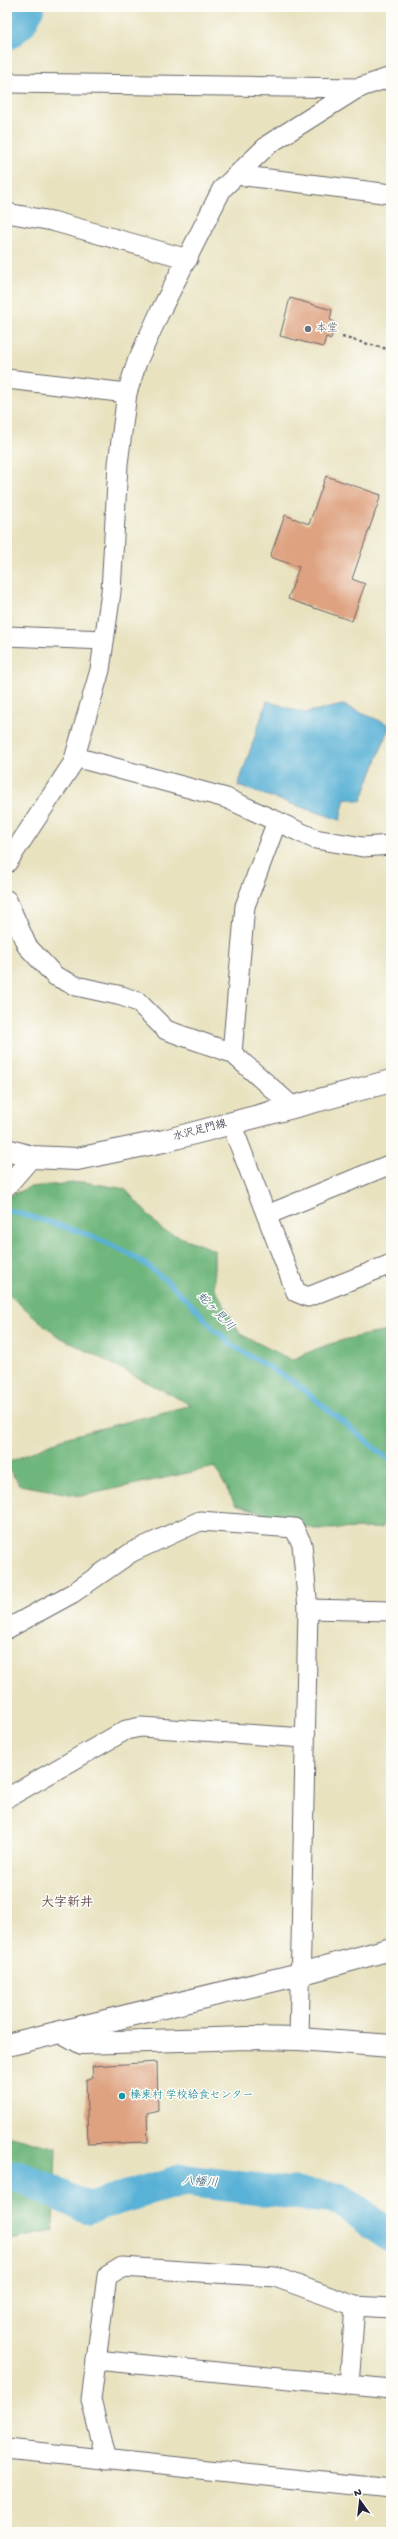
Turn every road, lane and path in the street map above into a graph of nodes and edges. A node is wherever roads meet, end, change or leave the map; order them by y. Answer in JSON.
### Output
{"nodes":[{"id":1,"x":391,"y":76,"type":"edge"},
{"id":2,"x":7,"y":83,"type":"edge"},
{"id":3,"x":358,"y":88,"type":"junction"},
{"id":4,"x":391,"y":90,"type":"edge"},
{"id":5,"x":236,"y":175,"type":"junction"},
{"id":6,"x":391,"y":194,"type":"edge"},
{"id":7,"x":7,"y":213,"type":"edge"},
{"id":8,"x":188,"y":259,"type":"junction"},
{"id":9,"x":342,"y":337,"type":"dead end"},
{"id":10,"x":391,"y":350,"type":"edge"},
{"id":11,"x":7,"y":379,"type":"edge"},
{"id":12,"x":127,"y":393,"type":"junction"},
{"id":13,"x":7,"y":636,"type":"edge"},
{"id":14,"x":104,"y":640,"type":"junction"},
{"id":15,"x":75,"y":757,"type":"junction"},
{"id":16,"x":277,"y":822,"type":"junction"},
{"id":17,"x":391,"y":845,"type":"edge"},
{"id":18,"x":7,"y":864,"type":"edge"},
{"id":19,"x":7,"y":900,"type":"edge"},
{"id":20,"x":232,"y":1052,"type":"junction"},
{"id":21,"x":391,"y":1081,"type":"edge"},
{"id":22,"x":293,"y":1107,"type":"junction"},
{"id":23,"x":231,"y":1123,"type":"junction"},
{"id":24,"x":7,"y":1150,"type":"edge"},
{"id":25,"x":32,"y":1158,"type":"junction"},
{"id":26,"x":391,"y":1164,"type":"edge"},
{"id":27,"x":7,"y":1186,"type":"edge"},
{"id":28,"x":267,"y":1215,"type":"junction"},
{"id":29,"x":391,"y":1264,"type":"edge"},
{"id":30,"x":308,"y":1609,"type":"junction"},
{"id":31,"x":391,"y":1611,"type":"edge"},
{"id":32,"x":7,"y":1629,"type":"edge"},
{"id":33,"x":305,"y":1738,"type":"junction"},
{"id":34,"x":7,"y":1798,"type":"edge"},
{"id":35,"x":391,"y":1949,"type":"edge"},
{"id":36,"x":300,"y":1974,"type":"junction"},
{"id":37,"x":64,"y":2033,"type":"junction"},
{"id":38,"x":299,"y":2039,"type":"junction"},
{"id":39,"x":7,"y":2045,"type":"edge"},
{"id":40,"x":391,"y":2046,"type":"edge"},
{"id":41,"x":355,"y":2306,"type":"junction"},
{"id":42,"x":391,"y":2308,"type":"edge"},
{"id":43,"x":96,"y":2360,"type":"junction"},
{"id":44,"x":349,"y":2385,"type":"junction"},
{"id":45,"x":391,"y":2389,"type":"edge"},
{"id":46,"x":7,"y":2450,"type":"edge"},
{"id":47,"x":106,"y":2460,"type":"junction"},
{"id":48,"x":391,"y":2489,"type":"edge"}],
"edges":[{"from":1,"to":3,"type":"street"},
{"from":2,"to":3,"type":"street"},
{"from":3,"to":4,"type":"street"},
{"from":3,"to":5,"type":"street"},
{"from":5,"to":6,"type":"street"},
{"from":5,"to":8,"type":"street"},
{"from":7,"to":8,"type":"street"},
{"from":8,"to":12,"type":"street"},
{"from":9,"to":10,"type":"path"},
{"from":11,"to":12,"type":"street"},
{"from":12,"to":14,"type":"street"},
{"from":13,"to":14,"type":"street"},
{"from":14,"to":15,"type":"street"},
{"from":15,"to":16,"type":"street"},
{"from":15,"to":18,"type":"street"},
{"from":16,"to":17,"type":"street"},
{"from":16,"to":20,"type":"street"},
{"from":19,"to":20,"type":"street"},
{"from":20,"to":22,"type":"street"},
{"from":21,"to":22,"type":"street","name":"水沢足門線"},
{"from":22,"to":23,"type":"street","name":"水沢足門線"},
{"from":23,"to":25,"type":"street","name":"水沢足門線"},
{"from":23,"to":28,"type":"street"},
{"from":24,"to":25,"type":"street","name":"水沢足門線"},
{"from":25,"to":27,"type":"street"},
{"from":26,"to":28,"type":"street"},
{"from":28,"to":29,"type":"street"},
{"from":30,"to":31,"type":"street"},
{"from":30,"to":32,"type":"street"},
{"from":30,"to":33,"type":"street"},
{"from":33,"to":34,"type":"street"},
{"from":33,"to":36,"type":"street"},
{"from":35,"to":36,"type":"street"},
{"from":36,"to":37,"type":"street"},
{"from":36,"to":38,"type":"street"},
{"from":37,"to":38,"type":"street"},
{"from":37,"to":39,"type":"street"},
{"from":38,"to":40,"type":"street"},
{"from":41,"to":42,"type":"street"},
{"from":41,"to":43,"type":"street"},
{"from":41,"to":44,"type":"street"},
{"from":43,"to":44,"type":"street"},
{"from":43,"to":47,"type":"street"},
{"from":44,"to":45,"type":"street"},
{"from":46,"to":47,"type":"street"},
{"from":47,"to":48,"type":"street"}]}
